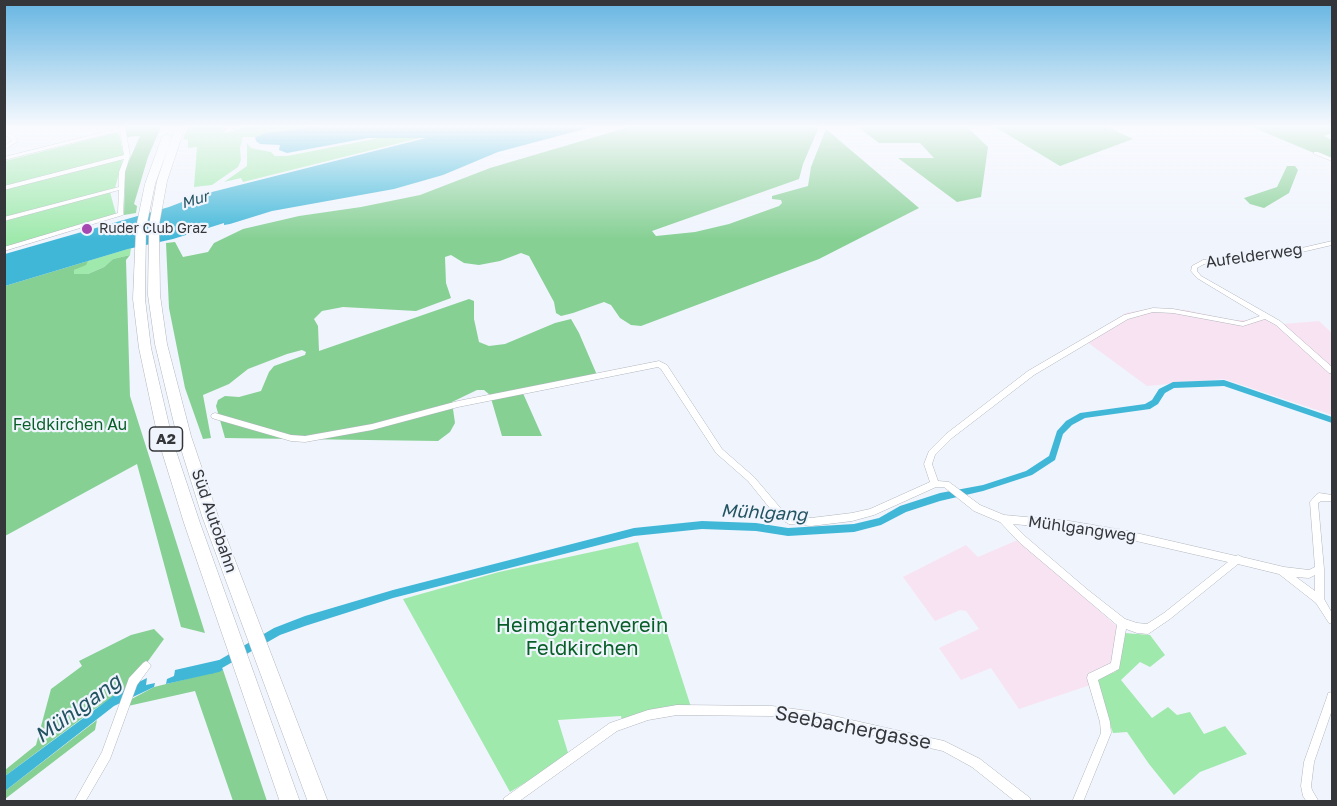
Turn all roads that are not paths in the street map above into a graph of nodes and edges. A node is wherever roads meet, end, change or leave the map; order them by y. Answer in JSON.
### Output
{"nodes":[{"id":1,"x":94,"y":165,"type":"edge"},
{"id":2,"x":125,"y":165,"type":"edge"},
{"id":3,"x":156,"y":165,"type":"edge"},
{"id":4,"x":167,"y":165,"type":"edge"},
{"id":5,"x":4,"y":188,"type":"edge"},
{"id":6,"x":121,"y":188,"type":"junction"},
{"id":7,"x":4,"y":219,"type":"edge"},
{"id":8,"x":1332,"y":243,"type":"edge"},
{"id":9,"x":4,"y":249,"type":"edge"},
{"id":10,"x":146,"y":249,"type":"junction"},
{"id":11,"x":1266,"y":316,"type":"junction"},
{"id":12,"x":1332,"y":371,"type":"edge"},
{"id":13,"x":215,"y":416,"type":"dead end"},
{"id":14,"x":935,"y":484,"type":"junction"},
{"id":15,"x":1332,"y":498,"type":"edge"},
{"id":16,"x":1003,"y":519,"type":"junction"},
{"id":17,"x":1238,"y":559,"type":"junction"},
{"id":18,"x":1320,"y":569,"type":"junction"},
{"id":19,"x":1281,"y":570,"type":"junction"},
{"id":20,"x":1319,"y":600,"type":"junction"},
{"id":21,"x":1332,"y":620,"type":"edge"},
{"id":22,"x":1122,"y":623,"type":"junction"},
{"id":23,"x":146,"y":666,"type":"dead end"},
{"id":24,"x":1331,"y":704,"type":"edge"},
{"id":25,"x":79,"y":801,"type":"edge"},
{"id":26,"x":290,"y":801,"type":"edge"},
{"id":27,"x":318,"y":801,"type":"edge"},
{"id":28,"x":508,"y":801,"type":"edge"},
{"id":29,"x":1026,"y":801,"type":"edge"},
{"id":30,"x":1077,"y":801,"type":"edge"},
{"id":31,"x":1314,"y":801,"type":"edge"}],
"edges":[{"from":1,"to":5,"type":"street"},
{"from":2,"to":6,"type":"street"},
{"from":3,"to":10,"type":"highway","name":"Süd Autobahn","number":"A2"},
{"from":4,"to":10,"type":"highway","name":"Süd Autobahn","number":"A2"},
{"from":6,"to":7,"type":"street"},
{"from":6,"to":9,"type":"street"},
{"from":8,"to":11,"type":"street","name":"Aufelderweg"},
{"from":10,"to":26,"type":"highway","name":"Süd Autobahn","number":"A2"},
{"from":10,"to":27,"type":"highway","name":"Süd Autobahn","number":"A2"},
{"from":11,"to":12,"type":"street"},
{"from":11,"to":14,"type":"street"},
{"from":13,"to":14,"type":"street"},
{"from":14,"to":16,"type":"street","name":"Mühlgangweg"},
{"from":15,"to":18,"type":"street"},
{"from":16,"to":17,"type":"street","name":"Mühlgangweg"},
{"from":16,"to":22,"type":"street"},
{"from":17,"to":19,"type":"street","name":"Mühlgangweg"},
{"from":17,"to":22,"type":"street"},
{"from":18,"to":19,"type":"street","name":"Mühlgangweg"},
{"from":18,"to":20,"type":"street"},
{"from":19,"to":20,"type":"street"},
{"from":20,"to":21,"type":"street"},
{"from":22,"to":30,"type":"street"},
{"from":23,"to":25,"type":"street"},
{"from":24,"to":31,"type":"street"},
{"from":28,"to":29,"type":"street","name":"Seebachergasse"}]}
